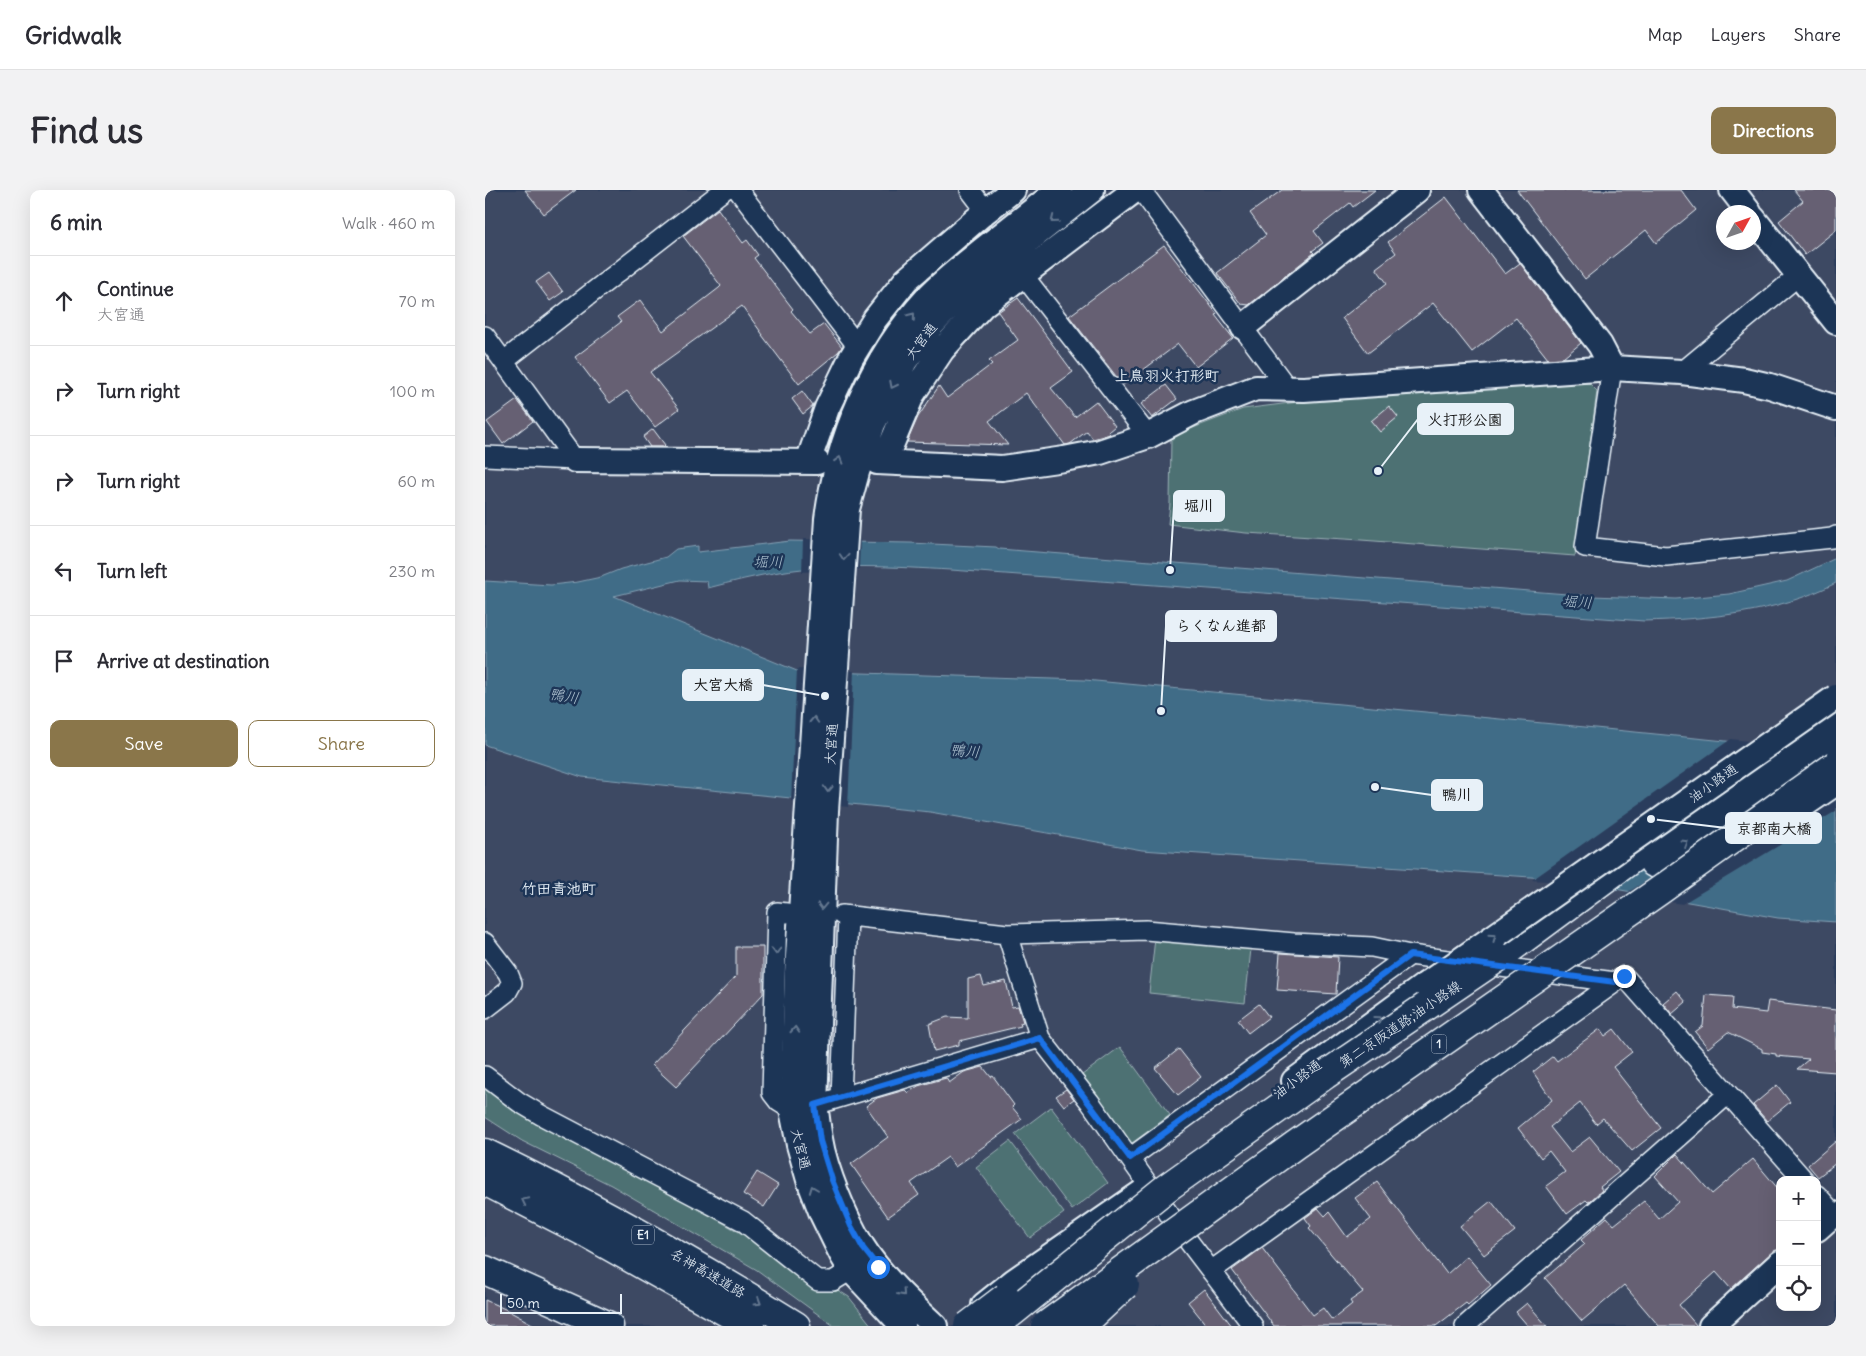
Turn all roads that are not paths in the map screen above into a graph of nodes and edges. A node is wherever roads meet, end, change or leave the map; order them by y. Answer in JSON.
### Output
{"nodes":[{"id":1,"x":724,"y":190,"type":"edge"},
{"id":2,"x":737,"y":190,"type":"edge"},
{"id":3,"x":970,"y":190,"type":"edge"},
{"id":4,"x":1013,"y":190,"type":"edge"},
{"id":5,"x":1059,"y":190,"type":"edge"},
{"id":6,"x":1092,"y":190,"type":"edge"},
{"id":7,"x":1135,"y":190,"type":"edge"},
{"id":8,"x":1141,"y":190,"type":"edge"},
{"id":9,"x":1417,"y":190,"type":"edge"},
{"id":10,"x":1481,"y":190,"type":"edge"},
{"id":11,"x":1732,"y":190,"type":"edge"},
{"id":12,"x":1744,"y":205,"type":"edge"},
{"id":13,"x":986,"y":211,"type":"junction"},
{"id":14,"x":1761,"y":228,"type":"edge"},
{"id":15,"x":1023,"y":275,"type":"junction"},
{"id":16,"x":1799,"y":275,"type":"junction"},
{"id":17,"x":1836,"y":322,"type":"edge"},
{"id":18,"x":1243,"y":327,"type":"junction"},
{"id":19,"x":485,"y":336,"type":"edge"},
{"id":20,"x":858,"y":347,"type":"junction"},
{"id":21,"x":504,"y":361,"type":"junction"},
{"id":22,"x":1612,"y":368,"type":"junction"},
{"id":23,"x":1682,"y":372,"type":"junction"},
{"id":24,"x":1288,"y":389,"type":"junction"},
{"id":25,"x":1836,"y":408,"type":"edge"},
{"id":26,"x":1148,"y":436,"type":"junction"},
{"id":27,"x":485,"y":456,"type":"edge"},
{"id":28,"x":575,"y":460,"type":"junction"},
{"id":29,"x":838,"y":508,"type":"junction"},
{"id":30,"x":1835,"y":541,"type":"edge"},
{"id":31,"x":1836,"y":697,"type":"edge"},
{"id":32,"x":1836,"y":713,"type":"edge"},
{"id":33,"x":1836,"y":739,"type":"edge"},
{"id":34,"x":1836,"y":764,"type":"edge"},
{"id":35,"x":1836,"y":783,"type":"edge"},
{"id":36,"x":815,"y":857,"type":"junction"},
{"id":37,"x":787,"y":913,"type":"dead end"},
{"id":38,"x":1007,"y":934,"type":"junction"},
{"id":39,"x":485,"y":942,"type":"edge"},
{"id":40,"x":1410,"y":955,"type":"junction"},
{"id":41,"x":1499,"y":957,"type":"junction"},
{"id":42,"x":1615,"y":982,"type":"junction"},
{"id":43,"x":485,"y":1009,"type":"edge"},
{"id":44,"x":1040,"y":1038,"type":"junction"},
{"id":45,"x":485,"y":1076,"type":"edge"},
{"id":46,"x":1728,"y":1094,"type":"junction"},
{"id":47,"x":841,"y":1097,"type":"junction"},
{"id":48,"x":815,"y":1105,"type":"junction"},
{"id":49,"x":792,"y":1110,"type":"junction"},
{"id":50,"x":485,"y":1135,"type":"edge"},
{"id":51,"x":485,"y":1153,"type":"edge"},
{"id":52,"x":1130,"y":1158,"type":"junction"},
{"id":53,"x":1800,"y":1176,"type":"edge"},
{"id":54,"x":485,"y":1181,"type":"edge"},
{"id":55,"x":1158,"y":1188,"type":"junction"},
{"id":56,"x":485,"y":1201,"type":"edge"},
{"id":57,"x":1821,"y":1203,"type":"edge"},
{"id":58,"x":1829,"y":1218,"type":"edge"},
{"id":59,"x":1186,"y":1228,"type":"junction"},
{"id":60,"x":1777,"y":1266,"type":"edge"},
{"id":61,"x":485,"y":1270,"type":"edge"},
{"id":62,"x":851,"y":1270,"type":"junction"},
{"id":63,"x":1211,"y":1271,"type":"junction"},
{"id":64,"x":725,"y":1282,"type":"junction"},
{"id":65,"x":599,"y":1324,"type":"edge"},
{"id":66,"x":747,"y":1326,"type":"edge"},
{"id":67,"x":751,"y":1326,"type":"edge"},
{"id":68,"x":796,"y":1326,"type":"edge"},
{"id":69,"x":903,"y":1326,"type":"edge"},
{"id":70,"x":935,"y":1326,"type":"edge"},
{"id":71,"x":957,"y":1326,"type":"edge"},
{"id":72,"x":968,"y":1326,"type":"edge"},
{"id":73,"x":995,"y":1326,"type":"edge"},
{"id":74,"x":1045,"y":1326,"type":"edge"},
{"id":75,"x":1057,"y":1326,"type":"edge"},
{"id":76,"x":1081,"y":1326,"type":"edge"},
{"id":77,"x":1253,"y":1326,"type":"edge"},
{"id":78,"x":1465,"y":1326,"type":"edge"},
{"id":79,"x":1711,"y":1326,"type":"edge"}],
"edges":[{"from":1,"to":21,"type":"street"},
{"from":2,"to":20,"type":"street"},
{"from":3,"to":13,"type":"street"},
{"from":4,"to":13,"type":"street"},
{"from":29,"to":5,"type":"street","name":"大宮通","one_way":true},
{"from":6,"to":29,"type":"street","name":"大宮通","one_way":true},
{"from":7,"to":15,"type":"street"},
{"from":8,"to":18,"type":"street"},
{"from":9,"to":18,"type":"street"},
{"from":10,"to":22,"type":"street"},
{"from":11,"to":12,"type":"street"},
{"from":13,"to":20,"type":"street"},
{"from":14,"to":16,"type":"street"},
{"from":15,"to":26,"type":"street"},
{"from":15,"to":26,"type":"street"},
{"from":16,"to":17,"type":"street"},
{"from":16,"to":23,"type":"street"},
{"from":18,"to":24,"type":"street"},
{"from":19,"to":21,"type":"street"},
{"from":20,"to":28,"type":"street"},
{"from":21,"to":28,"type":"street"},
{"from":22,"to":23,"type":"street"},
{"from":22,"to":24,"type":"street"},
{"from":22,"to":30,"type":"street"},
{"from":23,"to":25,"type":"street"},
{"from":24,"to":26,"type":"street"},
{"from":27,"to":28,"type":"street"},
{"from":29,"to":36,"type":"street","name":"大宮通"},
{"from":55,"to":31,"type":"street","name":"油小路通","one_way":true,"bridge":true},
{"from":32,"to":41,"type":"main road","name":"第二京阪道路;油小路線"},
{"from":41,"to":33,"type":"main road","one_way":true},
{"from":34,"to":59,"type":"main road","number":"1","bridge":true},
{"from":35,"to":59,"type":"street","bridge":true},
{"from":36,"to":48,"type":"street","name":"大宮通","one_way":true},
{"from":49,"to":36,"type":"street","name":"大宮通","one_way":true},
{"from":37,"to":49,"type":"street","one_way":true},
{"from":38,"to":40,"type":"street"},
{"from":38,"to":44,"type":"street"},
{"from":38,"to":47,"type":"street"},
{"from":39,"to":43,"type":"street"},
{"from":40,"to":42,"type":"street"},
{"from":40,"to":52,"type":"street"},
{"from":41,"to":55,"type":"main road","name":"第二京阪道路;油小路線","bridge":true},
{"from":42,"to":46,"type":"street"},
{"from":42,"to":63,"type":"street"},
{"from":44,"to":47,"type":"street"},
{"from":44,"to":52,"type":"street"},
{"from":45,"to":62,"type":"street"},
{"from":46,"to":53,"type":"street"},
{"from":46,"to":78,"type":"street"},
{"from":47,"to":48,"type":"street"},
{"from":48,"to":70,"type":"street","name":"大宮通","one_way":true},
{"from":62,"to":49,"type":"street","name":"大宮通","one_way":true},
{"from":50,"to":64,"type":"main road"},
{"from":51,"to":64,"type":"main road","name":"名神高速道路","number":"E1"},
{"from":52,"to":55,"type":"street"},
{"from":67,"to":54,"type":"main road","name":"名神高速道路","number":"E1","one_way":true},
{"from":55,"to":59,"type":"street"},
{"from":55,"to":71,"type":"street","name":"油小路通"},
{"from":55,"to":72,"type":"main road","bridge":true},
{"from":55,"to":73,"type":"main road","name":"第二京阪道路;油小路線","bridge":true},
{"from":56,"to":66,"type":"main road"},
{"from":57,"to":58,"type":"street"},
{"from":59,"to":63,"type":"street"},
{"from":59,"to":74,"type":"main road","number":"1","bridge":true},
{"from":59,"to":75,"type":"street"},
{"from":59,"to":76,"type":"main road","bridge":true},
{"from":60,"to":79,"type":"street"},
{"from":61,"to":65,"type":"main road"},
{"from":62,"to":69,"type":"street","name":"大宮通"},
{"from":63,"to":77,"type":"street"},
{"from":64,"to":68,"type":"main road","name":"名神高速道路","number":"E1","one_way":true}]}
